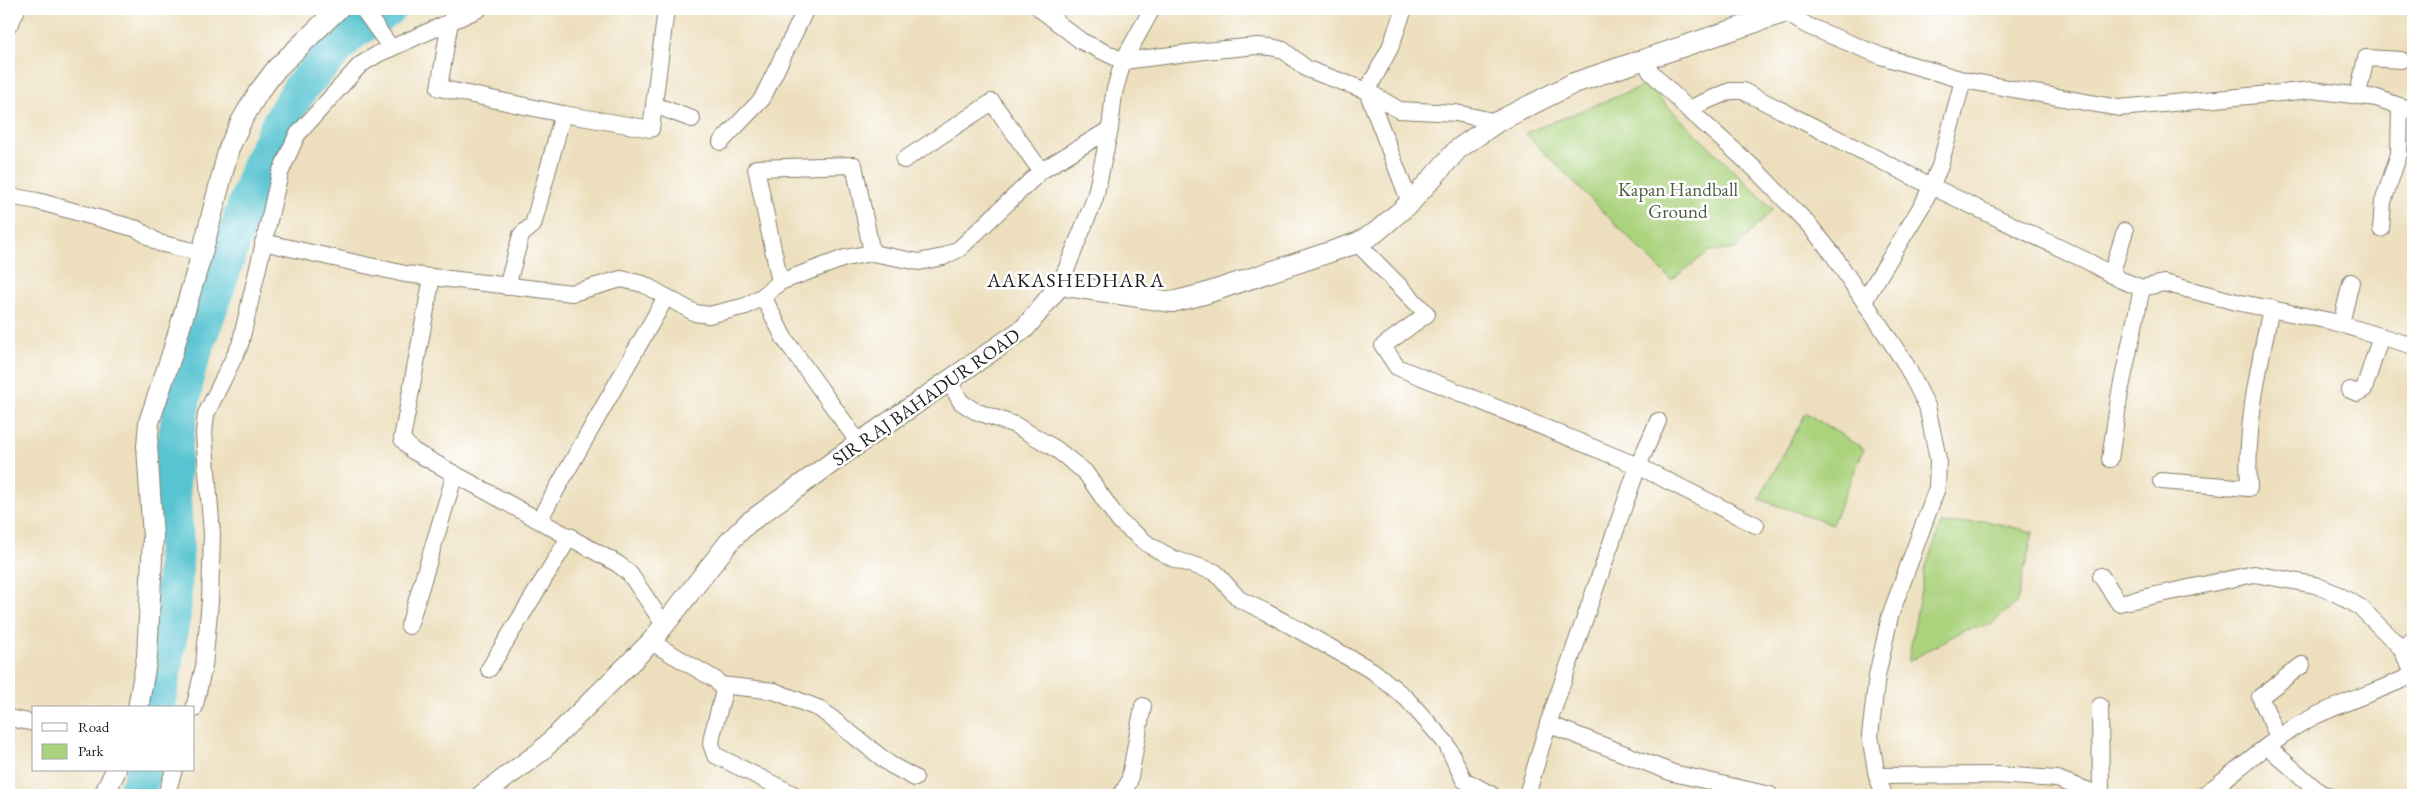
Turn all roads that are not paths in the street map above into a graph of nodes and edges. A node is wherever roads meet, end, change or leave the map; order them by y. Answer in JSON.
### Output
{"nodes":[{"id":1,"x":15,"y":9,"type":"edge"},
{"id":2,"x":338,"y":9,"type":"edge"},
{"id":3,"x":363,"y":9,"type":"edge"},
{"id":4,"x":479,"y":9,"type":"edge"},
{"id":5,"x":666,"y":9,"type":"edge"},
{"id":6,"x":806,"y":9,"type":"edge"},
{"id":7,"x":1040,"y":9,"type":"edge"},
{"id":8,"x":1152,"y":9,"type":"edge"},
{"id":9,"x":1404,"y":9,"type":"edge"},
{"id":10,"x":1790,"y":10,"type":"edge"},
{"id":11,"x":450,"y":21,"type":"junction"},
{"id":12,"x":9,"y":22,"type":"edge"},
{"id":13,"x":391,"y":48,"type":"junction"},
{"id":14,"x":1645,"y":59,"type":"junction"},
{"id":15,"x":2401,"y":60,"type":"dead end"},
{"id":16,"x":1124,"y":61,"type":"junction"},
{"id":17,"x":1963,"y":80,"type":"junction"},
{"id":18,"x":1366,"y":91,"type":"junction"},
{"id":19,"x":2358,"y":94,"type":"junction"},
{"id":20,"x":654,"y":105,"type":"junction"},
{"id":21,"x":2406,"y":108,"type":"edge"},
{"id":22,"x":1688,"y":109,"type":"junction"},
{"id":23,"x":563,"y":114,"type":"junction"},
{"id":24,"x":692,"y":119,"type":"dead end"},
{"id":25,"x":1496,"y":122,"type":"junction"},
{"id":26,"x":1110,"y":129,"type":"junction"},
{"id":27,"x":721,"y":142,"type":"dead end"},
{"id":28,"x":904,"y":160,"type":"dead end"},
{"id":29,"x":1041,"y":171,"type":"junction"},
{"id":30,"x":1931,"y":186,"type":"junction"},
{"id":31,"x":9,"y":196,"type":"edge"},
{"id":32,"x":1410,"y":203,"type":"junction"},
{"id":33,"x":2381,"y":229,"type":"dead end"},
{"id":34,"x":2125,"y":231,"type":"dead end"},
{"id":35,"x":263,"y":242,"type":"junction"},
{"id":36,"x":1357,"y":243,"type":"junction"},
{"id":37,"x":202,"y":253,"type":"junction"},
{"id":38,"x":872,"y":254,"type":"junction"},
{"id":39,"x":2111,"y":275,"type":"junction"},
{"id":40,"x":432,"y":277,"type":"junction"},
{"id":41,"x":780,"y":282,"type":"junction"},
{"id":42,"x":2351,"y":282,"type":"dead end"},
{"id":43,"x":1060,"y":285,"type":"junction"},
{"id":44,"x":507,"y":287,"type":"junction"},
{"id":45,"x":2142,"y":288,"type":"junction"},
{"id":46,"x":763,"y":296,"type":"junction"},
{"id":47,"x":666,"y":297,"type":"junction"},
{"id":48,"x":1864,"y":301,"type":"junction"},
{"id":49,"x":2271,"y":308,"type":"junction"},
{"id":50,"x":2341,"y":324,"type":"junction"},
{"id":51,"x":2380,"y":336,"type":"junction"},
{"id":52,"x":2413,"y":346,"type":"edge"},
{"id":53,"x":948,"y":381,"type":"junction"},
{"id":54,"x":2350,"y":390,"type":"dead end"},
{"id":55,"x":1658,"y":420,"type":"dead end"},
{"id":56,"x":859,"y":443,"type":"junction"},
{"id":57,"x":2110,"y":459,"type":"dead end"},
{"id":58,"x":1638,"y":466,"type":"junction"},
{"id":59,"x":455,"y":474,"type":"junction"},
{"id":60,"x":2161,"y":480,"type":"dead end"},
{"id":61,"x":539,"y":520,"type":"junction"},
{"id":62,"x":1756,"y":525,"type":"dead end"},
{"id":63,"x":570,"y":536,"type":"junction"},
{"id":64,"x":2101,"y":576,"type":"dead end"},
{"id":65,"x":409,"y":626,"type":"dead end"},
{"id":66,"x":665,"y":626,"type":"junction"},
{"id":67,"x":650,"y":642,"type":"junction"},
{"id":68,"x":2407,"y":644,"type":"edge"},
{"id":69,"x":2302,"y":665,"type":"dead end"},
{"id":70,"x":489,"y":669,"type":"dead end"},
{"id":71,"x":2413,"y":674,"type":"edge"},
{"id":72,"x":720,"y":685,"type":"junction"},
{"id":73,"x":138,"y":706,"type":"edge"},
{"id":74,"x":194,"y":706,"type":"edge"},
{"id":75,"x":1143,"y":706,"type":"dead end"},
{"id":76,"x":2100,"y":706,"type":"dead end"},
{"id":77,"x":9,"y":718,"type":"edge"},
{"id":78,"x":32,"y":723,"type":"edge"},
{"id":79,"x":1548,"y":724,"type":"junction"},
{"id":80,"x":2273,"y":743,"type":"junction"},
{"id":81,"x":115,"y":772,"type":"edge"},
{"id":82,"x":173,"y":772,"type":"edge"},
{"id":83,"x":1876,"y":776,"type":"junction"},
{"id":84,"x":915,"y":778,"type":"dead end"},
{"id":85,"x":104,"y":795,"type":"edge"},
{"id":86,"x":166,"y":795,"type":"edge"},
{"id":87,"x":482,"y":795,"type":"edge"},
{"id":88,"x":795,"y":795,"type":"edge"},
{"id":89,"x":1121,"y":795,"type":"edge"},
{"id":90,"x":1492,"y":795,"type":"edge"},
{"id":91,"x":1527,"y":795,"type":"edge"},
{"id":92,"x":1770,"y":795,"type":"edge"},
{"id":93,"x":1884,"y":795,"type":"edge"},
{"id":94,"x":2101,"y":795,"type":"edge"},
{"id":95,"x":2204,"y":795,"type":"edge"},
{"id":96,"x":2326,"y":795,"type":"edge"}],
"edges":[{"from":1,"to":12,"type":"street"},
{"from":2,"to":37,"type":"street"},
{"from":3,"to":13,"type":"street"},
{"from":4,"to":11,"type":"street"},
{"from":5,"to":20,"type":"street"},
{"from":6,"to":27,"type":"street"},
{"from":7,"to":16,"type":"street"},
{"from":8,"to":16,"type":"street"},
{"from":9,"to":18,"type":"street"},
{"from":10,"to":14,"type":"street"},
{"from":10,"to":17,"type":"street"},
{"from":11,"to":13,"type":"street"},
{"from":11,"to":23,"type":"street"},
{"from":13,"to":35,"type":"street"},
{"from":14,"to":22,"type":"street"},
{"from":14,"to":25,"type":"street"},
{"from":15,"to":19,"type":"street"},
{"from":16,"to":18,"type":"street"},
{"from":16,"to":26,"type":"street"},
{"from":17,"to":19,"type":"street"},
{"from":17,"to":30,"type":"street"},
{"from":18,"to":25,"type":"street"},
{"from":18,"to":32,"type":"street"},
{"from":19,"to":21,"type":"street"},
{"from":20,"to":23,"type":"street"},
{"from":20,"to":24,"type":"street"},
{"from":21,"to":33,"type":"street"},
{"from":22,"to":30,"type":"street"},
{"from":22,"to":48,"type":"street"},
{"from":23,"to":44,"type":"street"},
{"from":25,"to":32,"type":"street"},
{"from":26,"to":29,"type":"street"},
{"from":26,"to":43,"type":"street"},
{"from":28,"to":29,"type":"street"},
{"from":29,"to":38,"type":"street"},
{"from":30,"to":39,"type":"street"},
{"from":30,"to":48,"type":"street"},
{"from":31,"to":37,"type":"street"},
{"from":32,"to":36,"type":"street"},
{"from":34,"to":39,"type":"street"},
{"from":35,"to":40,"type":"street"},
{"from":35,"to":74,"type":"street"},
{"from":36,"to":43,"type":"street"},
{"from":36,"to":58,"type":"street"},
{"from":37,"to":73,"type":"street"},
{"from":38,"to":41,"type":"street"},
{"from":38,"to":41,"type":"street"},
{"from":39,"to":45,"type":"street"},
{"from":40,"to":44,"type":"street"},
{"from":40,"to":59,"type":"street"},
{"from":41,"to":46,"type":"street"},
{"from":42,"to":50,"type":"street"},
{"from":43,"to":53,"type":"street","name":"SIR RAJ BAHADUR ROAD"},
{"from":44,"to":47,"type":"street"},
{"from":45,"to":49,"type":"street"},
{"from":45,"to":57,"type":"street"},
{"from":46,"to":47,"type":"street"},
{"from":46,"to":56,"type":"street"},
{"from":47,"to":61,"type":"street"},
{"from":48,"to":83,"type":"street"},
{"from":49,"to":50,"type":"street"},
{"from":49,"to":60,"type":"street"},
{"from":50,"to":51,"type":"street"},
{"from":51,"to":52,"type":"street"},
{"from":51,"to":54,"type":"street"},
{"from":53,"to":56,"type":"street","name":"SIR RAJ BAHADUR ROAD"},
{"from":53,"to":90,"type":"street"},
{"from":55,"to":58,"type":"street"},
{"from":56,"to":66,"type":"street","name":"SIR RAJ BAHADUR ROAD"},
{"from":58,"to":62,"type":"street"},
{"from":58,"to":79,"type":"street"},
{"from":59,"to":61,"type":"street"},
{"from":59,"to":65,"type":"street"},
{"from":61,"to":63,"type":"street"},
{"from":63,"to":66,"type":"street"},
{"from":63,"to":70,"type":"street"},
{"from":64,"to":68,"type":"street"},
{"from":66,"to":67,"type":"street","name":"SIR RAJ BAHADUR ROAD"},
{"from":67,"to":72,"type":"street"},
{"from":67,"to":87,"type":"street","name":"SIR RAJ BAHADUR ROAD"},
{"from":68,"to":71,"type":"street"},
{"from":69,"to":80,"type":"street"},
{"from":71,"to":80,"type":"street"},
{"from":72,"to":84,"type":"street"},
{"from":72,"to":88,"type":"street"},
{"from":75,"to":89,"type":"street"},
{"from":76,"to":94,"type":"street"},
{"from":77,"to":78,"type":"street"},
{"from":79,"to":91,"type":"street"},
{"from":79,"to":92,"type":"street"},
{"from":80,"to":95,"type":"street"},
{"from":80,"to":96,"type":"street"},
{"from":81,"to":85,"type":"street"},
{"from":82,"to":86,"type":"street"},
{"from":83,"to":93,"type":"street"},
{"from":83,"to":94,"type":"street"}]}
